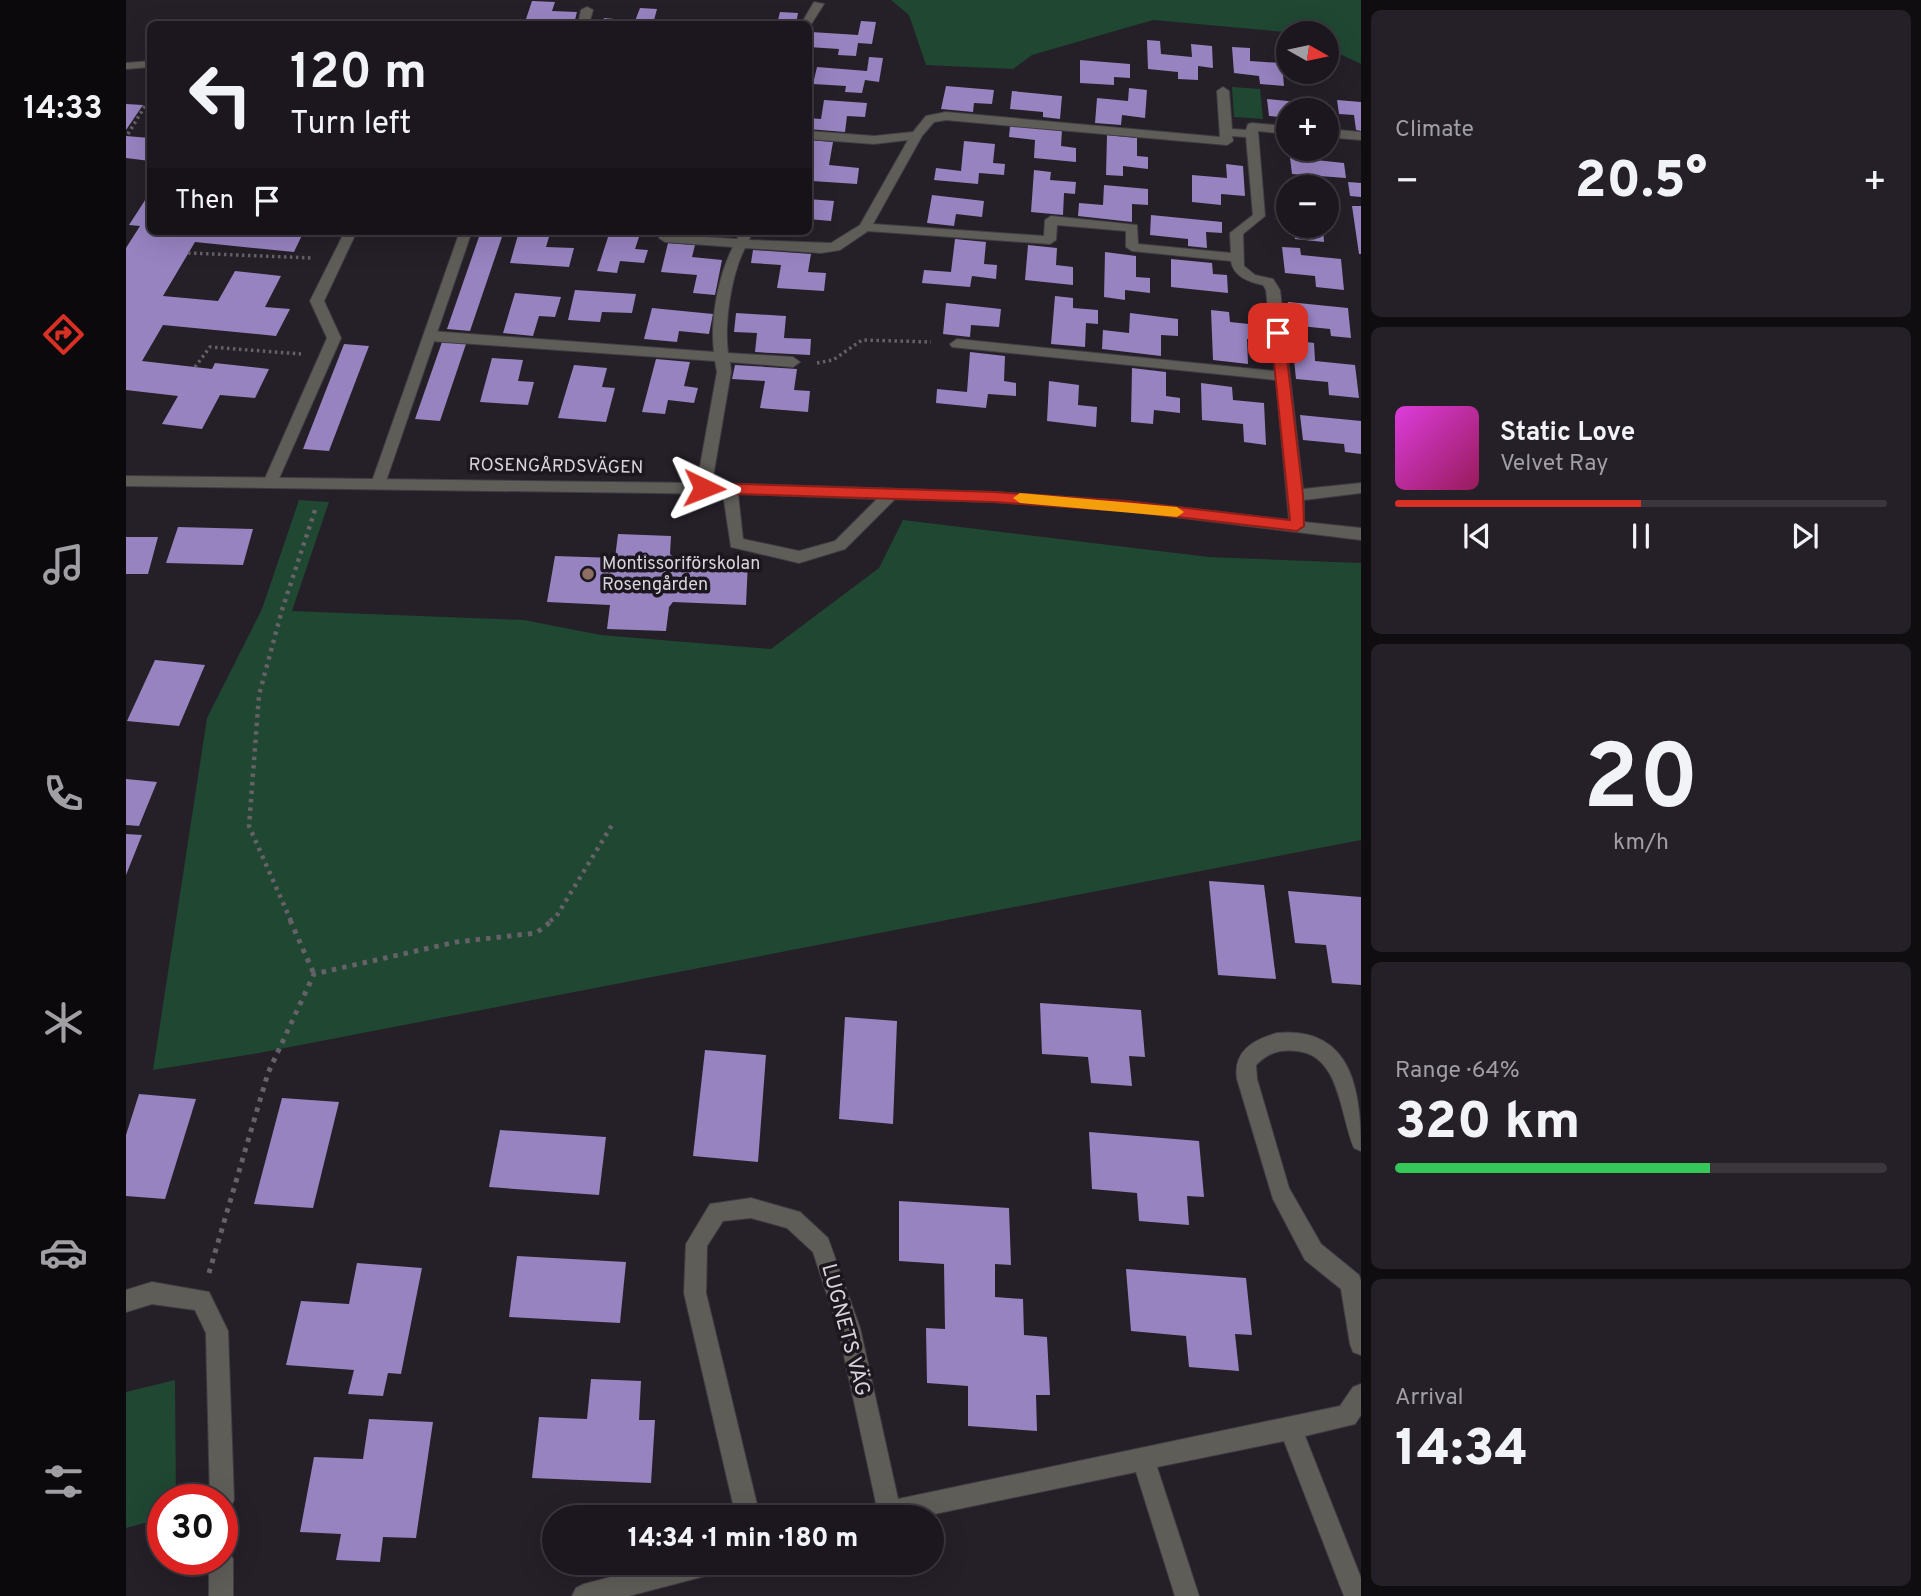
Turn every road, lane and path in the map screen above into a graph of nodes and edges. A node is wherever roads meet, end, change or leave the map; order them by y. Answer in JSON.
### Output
{"nodes":[{"id":1,"x":818,"y":4,"type":"dead end"},
{"id":2,"x":587,"y":10,"type":"dead end"},
{"id":3,"x":584,"y":21,"type":"edge"},
{"id":4,"x":808,"y":21,"type":"edge"},
{"id":5,"x":147,"y":64,"type":"edge"},
{"id":6,"x":126,"y":66,"type":"edge"},
{"id":7,"x":1223,"y":91,"type":"dead end"},
{"id":8,"x":147,"y":103,"type":"edge"},
{"id":9,"x":1276,"y":129,"type":"edge"},
{"id":10,"x":1226,"y":132,"type":"junction"},
{"id":11,"x":128,"y":134,"type":"edge"},
{"id":12,"x":1252,"y":134,"type":"junction"},
{"id":13,"x":1339,"y":134,"type":"edge"},
{"id":14,"x":812,"y":135,"type":"edge"},
{"id":15,"x":917,"y":135,"type":"junction"},
{"id":16,"x":1361,"y":136,"type":"edge"},
{"id":17,"x":865,"y":227,"type":"junction"},
{"id":18,"x":349,"y":235,"type":"edge"},
{"id":19,"x":465,"y":235,"type":"edge"},
{"id":20,"x":666,"y":235,"type":"edge"},
{"id":21,"x":745,"y":235,"type":"edge"},
{"id":22,"x":739,"y":244,"type":"junction"},
{"id":23,"x":188,"y":253,"type":"dead end"},
{"id":24,"x":1238,"y":258,"type":"junction"},
{"id":25,"x":337,"y":259,"type":"junction"},
{"id":26,"x":430,"y":336,"type":"junction"},
{"id":27,"x":957,"y":344,"type":"joint"},
{"id":28,"x":326,"y":356,"type":"junction"},
{"id":29,"x":721,"y":356,"type":"junction"},
{"id":30,"x":793,"y":362,"type":"joint"},
{"id":31,"x":195,"y":367,"type":"dead end"},
{"id":32,"x":1282,"y":376,"type":"junction"},
{"id":33,"x":126,"y":481,"type":"edge"},
{"id":34,"x":270,"y":483,"type":"junction"},
{"id":35,"x":325,"y":483,"type":"junction"},
{"id":36,"x":378,"y":484,"type":"junction"},
{"id":37,"x":704,"y":488,"type":"junction"},
{"id":38,"x":1361,"y":488,"type":"edge"},
{"id":39,"x":730,"y":489,"type":"junction"},
{"id":40,"x":890,"y":495,"type":"junction"},
{"id":41,"x":1296,"y":495,"type":"junction"},
{"id":42,"x":1297,"y":526,"type":"junction"},
{"id":43,"x":1361,"y":534,"type":"edge"},
{"id":44,"x":612,"y":825,"type":"dead end"},
{"id":45,"x":314,"y":974,"type":"junction"},
{"id":46,"x":1361,"y":1141,"type":"edge"},
{"id":47,"x":1356,"y":1279,"type":"edge"},
{"id":48,"x":201,"y":1300,"type":"junction"},
{"id":49,"x":126,"y":1301,"type":"edge"},
{"id":50,"x":1361,"y":1344,"type":"edge"},
{"id":51,"x":1361,"y":1395,"type":"edge"},
{"id":52,"x":1290,"y":1428,"type":"junction"},
{"id":53,"x":1143,"y":1458,"type":"junction"},
{"id":54,"x":222,"y":1484,"type":"edge"},
{"id":55,"x":745,"y":1505,"type":"edge"},
{"id":56,"x":888,"y":1505,"type":"edge"},
{"id":57,"x":918,"y":1505,"type":"edge"},
{"id":58,"x":221,"y":1575,"type":"edge"},
{"id":59,"x":682,"y":1575,"type":"edge"},
{"id":60,"x":653,"y":1588,"type":"edge"},
{"id":61,"x":221,"y":1596,"type":"edge"},
{"id":62,"x":584,"y":1596,"type":"edge"},
{"id":63,"x":1187,"y":1596,"type":"edge"},
{"id":64,"x":1356,"y":1596,"type":"edge"}],
"edges":[{"from":1,"to":4,"type":"street"},
{"from":2,"to":3,"type":"street"},
{"from":5,"to":6,"type":"street"},
{"from":7,"to":10,"type":"street"},
{"from":8,"to":11,"type":"path"},
{"from":9,"to":12,"type":"street"},
{"from":10,"to":12,"type":"street"},
{"from":10,"to":15,"type":"street"},
{"from":12,"to":24,"type":"street"},
{"from":13,"to":16,"type":"street"},
{"from":14,"to":15,"type":"street"},
{"from":15,"to":17,"type":"street"},
{"from":17,"to":22,"type":"street"},
{"from":17,"to":24,"type":"street"},
{"from":18,"to":25,"type":"street"},
{"from":19,"to":26,"type":"street"},
{"from":20,"to":22,"type":"street"},
{"from":21,"to":22,"type":"street"},
{"from":22,"to":29,"type":"street"},
{"from":23,"to":25,"type":"path"},
{"from":24,"to":32,"type":"street"},
{"from":25,"to":28,"type":"street"},
{"from":26,"to":29,"type":"street"},
{"from":26,"to":36,"type":"street"},
{"from":27,"to":30,"type":"path"},
{"from":27,"to":32,"type":"street"},
{"from":28,"to":31,"type":"path"},
{"from":28,"to":34,"type":"street"},
{"from":29,"to":30,"type":"street"},
{"from":29,"to":37,"type":"street"},
{"from":32,"to":41,"type":"street"},
{"from":33,"to":34,"type":"street","name":"ROSENGÅRDSVÄGEN"},
{"from":34,"to":35,"type":"street","name":"ROSENGÅRDSVÄGEN"},
{"from":35,"to":36,"type":"street","name":"ROSENGÅRDSVÄGEN"},
{"from":35,"to":45,"type":"path"},
{"from":36,"to":37,"type":"street","name":"ROSENGÅRDSVÄGEN"},
{"from":37,"to":39,"type":"street","name":"ROSENGÅRDSVÄGEN"},
{"from":38,"to":41,"type":"street"},
{"from":39,"to":40,"type":"street","name":"ROSENGÅRDSVÄGEN"},
{"from":39,"to":40,"type":"street"},
{"from":40,"to":42,"type":"street","name":"ROSENGÅRDSVÄGEN"},
{"from":41,"to":42,"type":"street"},
{"from":42,"to":43,"type":"street","name":"ROSENGÅRDSVÄGEN"},
{"from":44,"to":45,"type":"path"},
{"from":45,"to":48,"type":"path"},
{"from":46,"to":47,"type":"street"},
{"from":47,"to":50,"type":"street"},
{"from":48,"to":49,"type":"street"},
{"from":48,"to":54,"type":"street"},
{"from":51,"to":52,"type":"street"},
{"from":52,"to":53,"type":"street"},
{"from":52,"to":64,"type":"street"},
{"from":53,"to":57,"type":"street"},
{"from":53,"to":63,"type":"street"},
{"from":55,"to":56,"type":"street","name":"LUGNETS VÄG"},
{"from":58,"to":61,"type":"street"},
{"from":59,"to":60,"type":"street"},
{"from":60,"to":62,"type":"street"}]}
